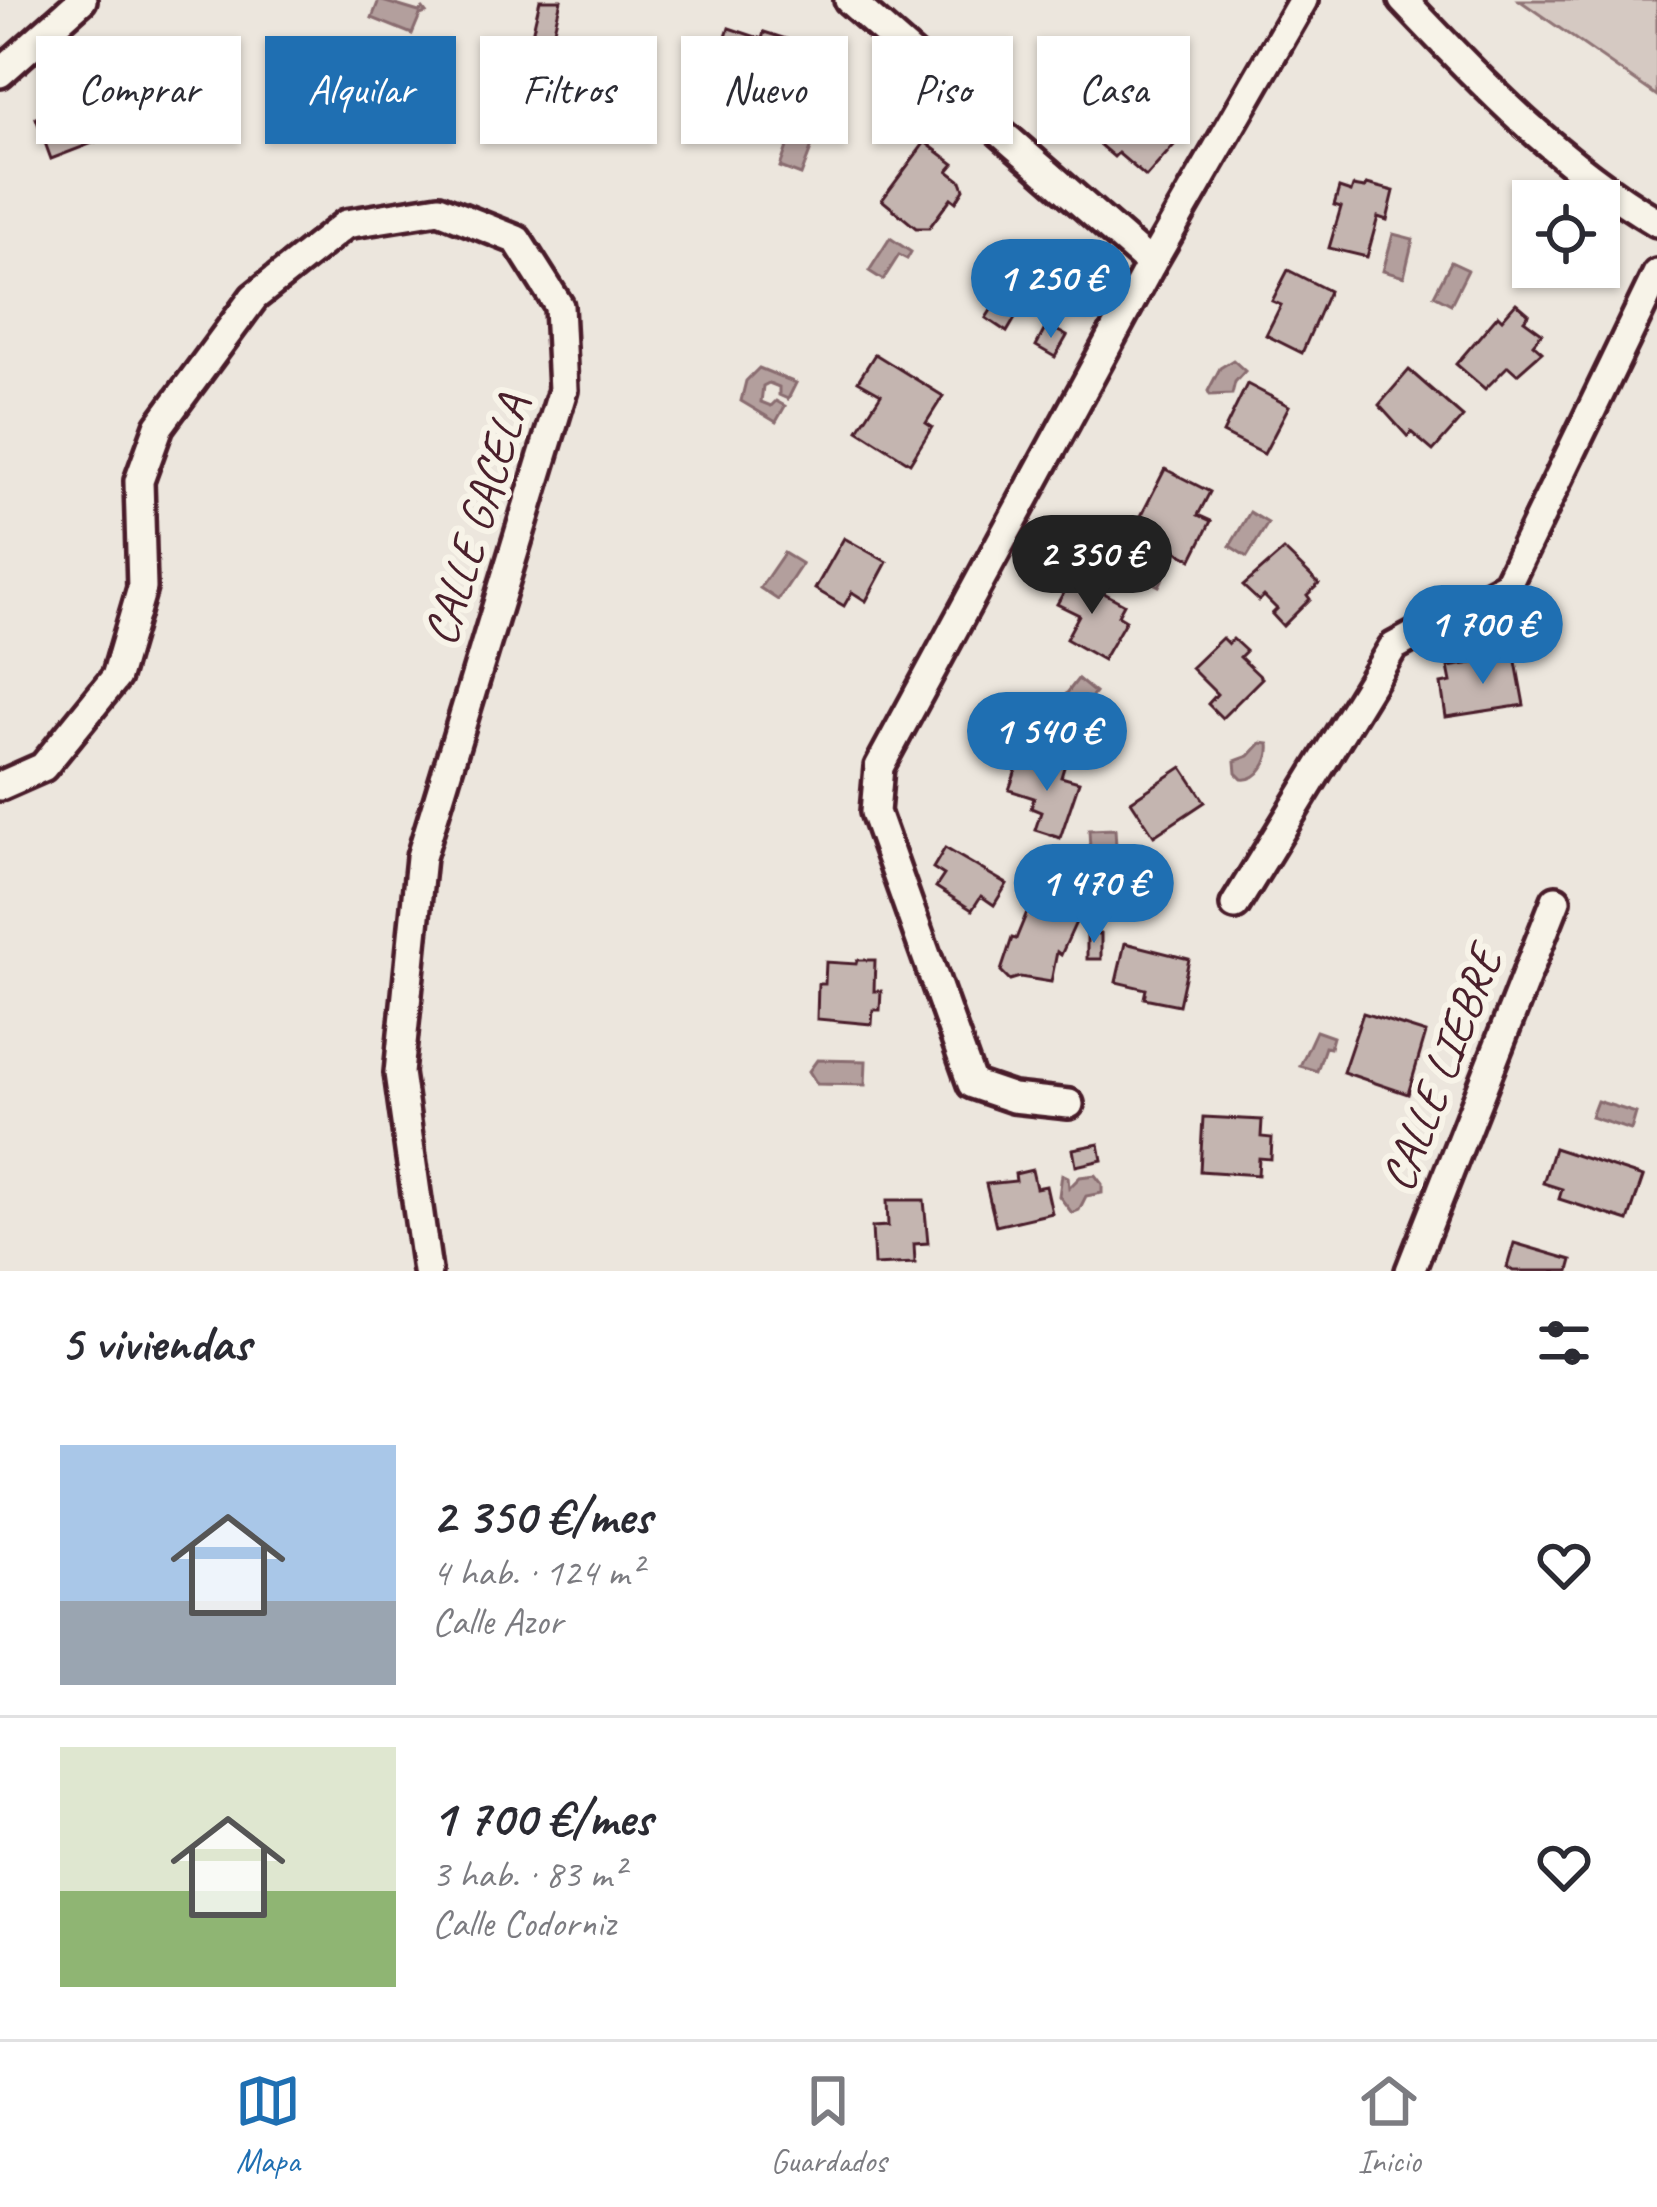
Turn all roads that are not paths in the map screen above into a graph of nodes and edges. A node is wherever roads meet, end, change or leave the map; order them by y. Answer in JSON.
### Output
{"nodes":[{"id":1,"x":82,"y":0,"type":"edge"},
{"id":2,"x":849,"y":0,"type":"edge"},
{"id":3,"x":1303,"y":0,"type":"edge"},
{"id":4,"x":1403,"y":0,"type":"edge"},
{"id":5,"x":0,"y":73,"type":"edge"},
{"id":6,"x":1657,"y":221,"type":"edge"},
{"id":7,"x":1151,"y":264,"type":"junction"},
{"id":8,"x":1657,"y":274,"type":"edge"},
{"id":9,"x":0,"y":786,"type":"edge"},
{"id":10,"x":1556,"y":900,"type":"dead end"},
{"id":11,"x":1235,"y":905,"type":"dead end"},
{"id":12,"x":1069,"y":1104,"type":"dead end"},
{"id":13,"x":427,"y":1271,"type":"edge"},
{"id":14,"x":1410,"y":1271,"type":"edge"}],
"edges":[{"from":1,"to":5,"type":"street"},
{"from":2,"to":7,"type":"street"},
{"from":3,"to":7,"type":"street"},
{"from":4,"to":6,"type":"street"},
{"from":7,"to":12,"type":"street"},
{"from":8,"to":11,"type":"street"},
{"from":9,"to":13,"type":"street","name":"CALLE GACELA"},
{"from":10,"to":14,"type":"street","name":"CALLE LIEBRE"}]}
